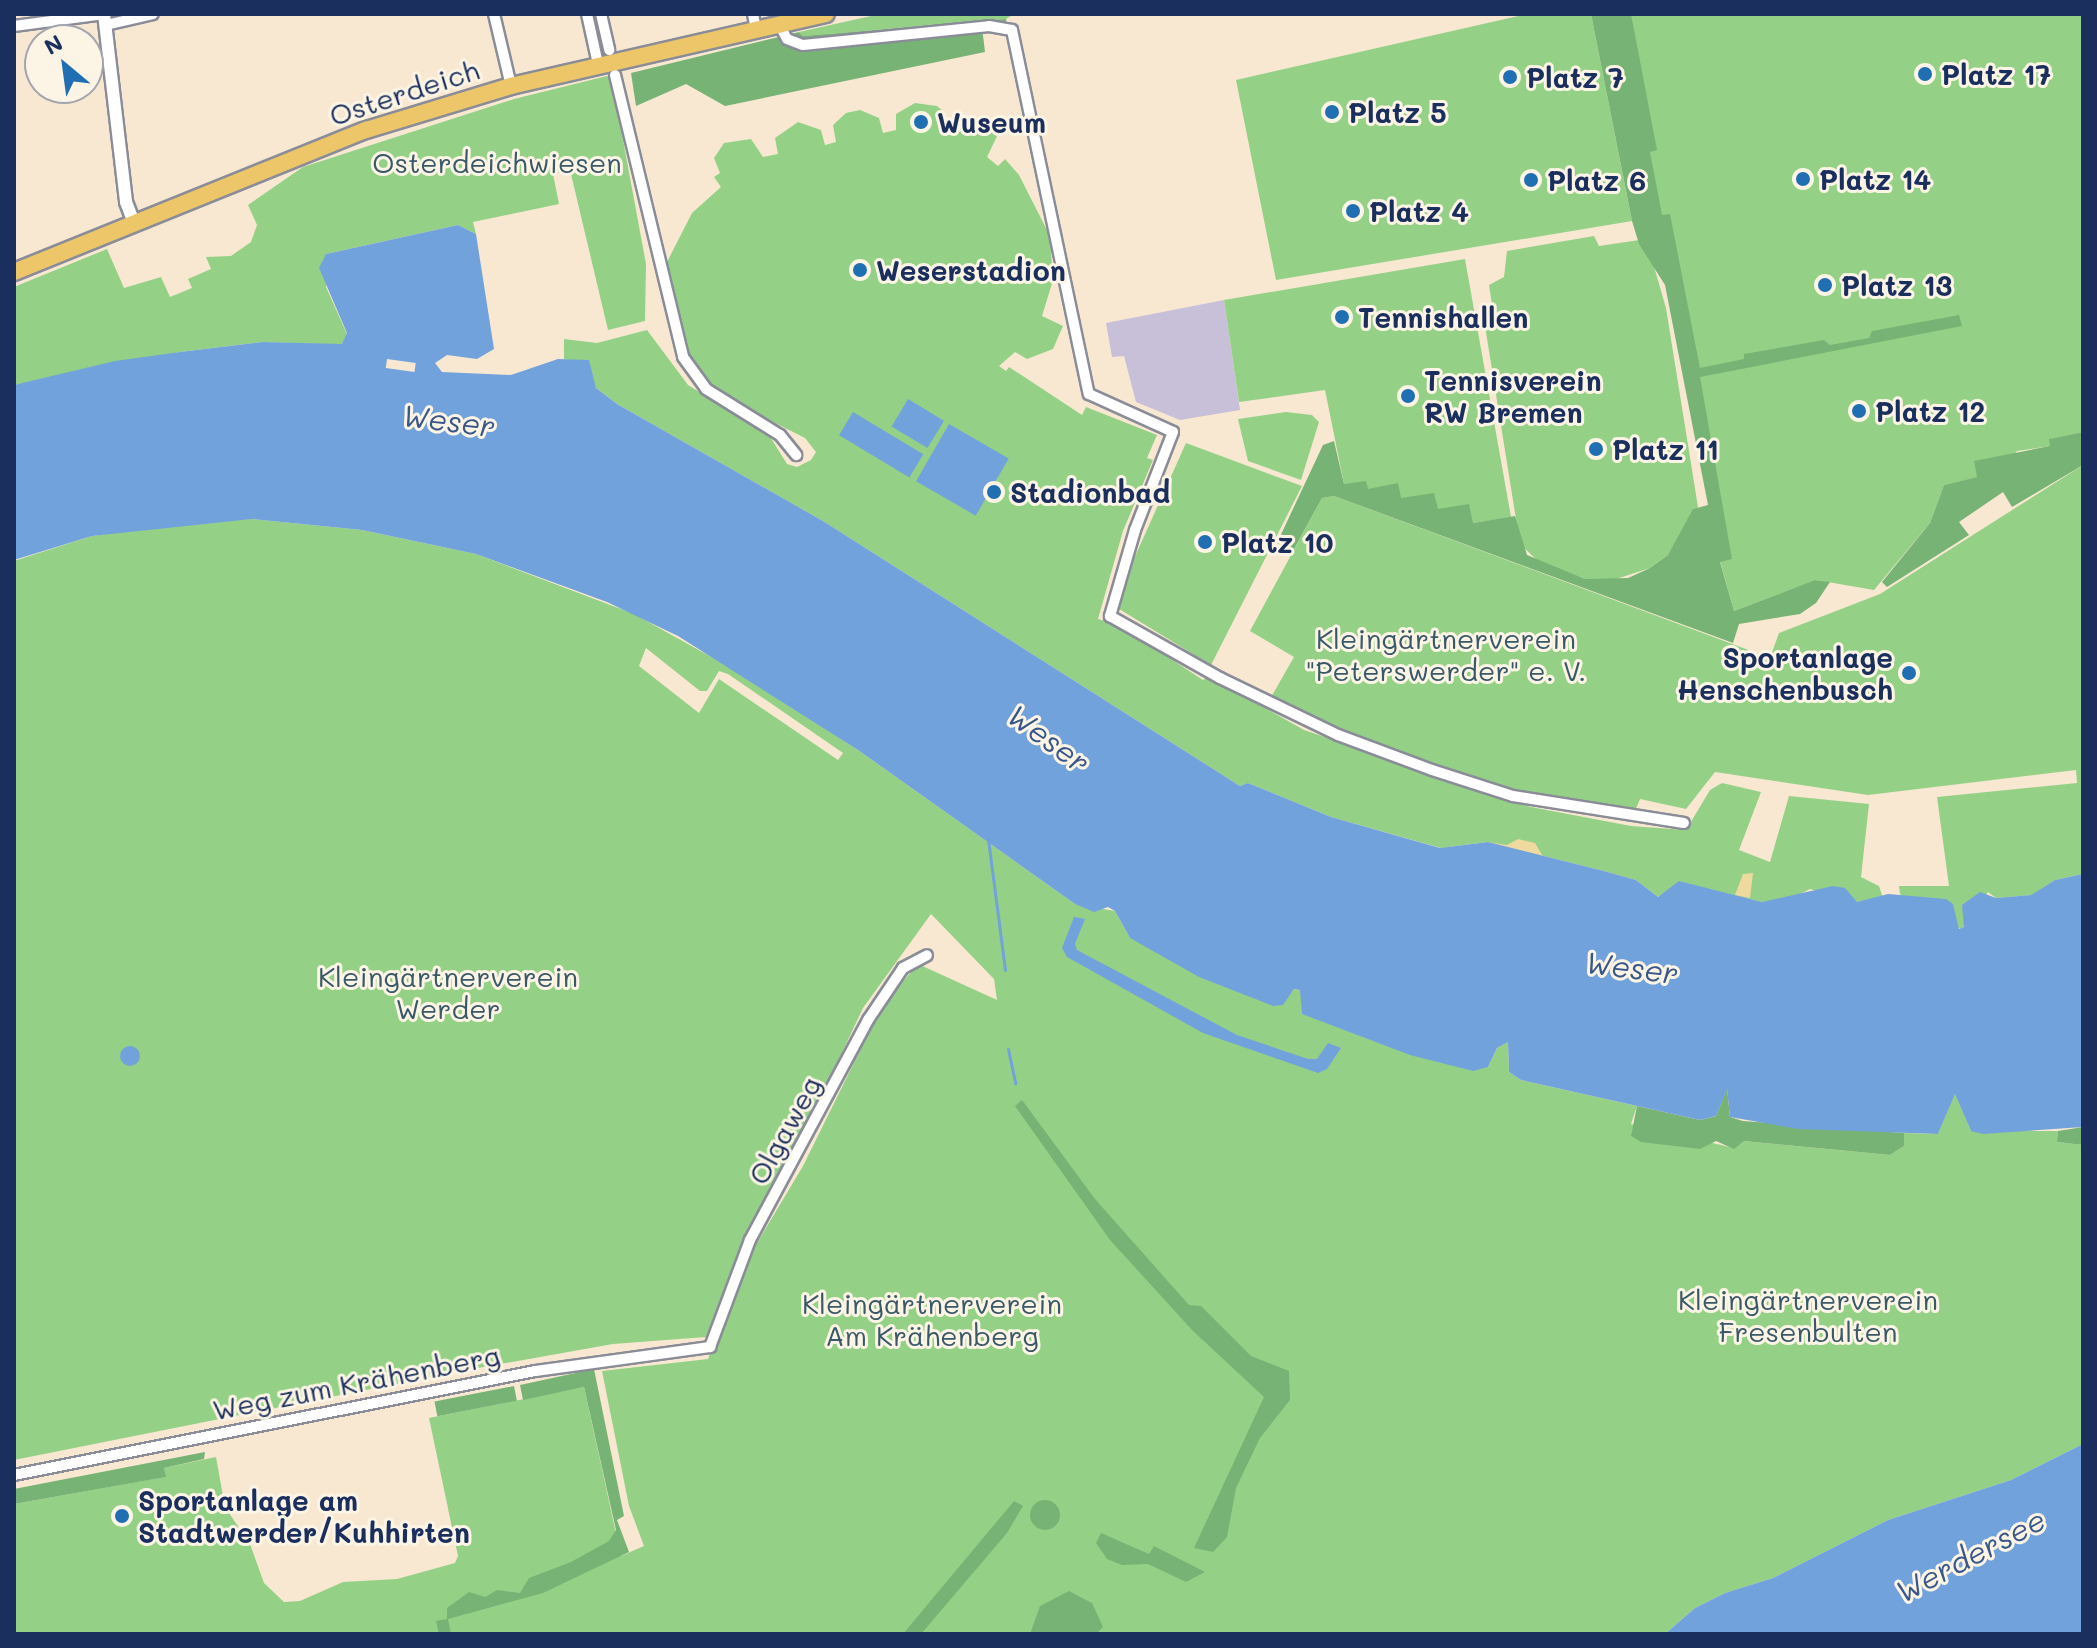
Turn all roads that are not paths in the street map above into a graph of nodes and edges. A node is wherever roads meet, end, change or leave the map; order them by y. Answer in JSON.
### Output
{"nodes":[{"id":1,"x":153,"y":14,"type":"edge"},
{"id":2,"x":494,"y":14,"type":"edge"},
{"id":3,"x":587,"y":14,"type":"edge"},
{"id":4,"x":601,"y":14,"type":"edge"},
{"id":5,"x":826,"y":14,"type":"edge"},
{"id":6,"x":105,"y":18,"type":"edge"},
{"id":7,"x":754,"y":22,"type":"edge"},
{"id":8,"x":779,"y":24,"type":"junction"},
{"id":9,"x":14,"y":26,"type":"edge"},
{"id":10,"x":609,"y":50,"type":"dead end"},
{"id":11,"x":598,"y":64,"type":"junction"},
{"id":12,"x":615,"y":75,"type":"dead end"},
{"id":13,"x":511,"y":86,"type":"junction"},
{"id":14,"x":133,"y":220,"type":"junction"},
{"id":15,"x":14,"y":272,"type":"edge"},
{"id":16,"x":796,"y":455,"type":"dead end"},
{"id":17,"x":1684,"y":823,"type":"dead end"},
{"id":18,"x":927,"y":955,"type":"dead end"},
{"id":19,"x":710,"y":1347,"type":"joint"},
{"id":20,"x":14,"y":1475,"type":"edge"}],
"edges":[{"from":1,"to":6,"type":"street"},
{"from":2,"to":13,"type":"street"},
{"from":3,"to":11,"type":"street"},
{"from":4,"to":10,"type":"street"},
{"from":5,"to":8,"type":"main road","name":"Osterdeich"},
{"from":6,"to":9,"type":"street"},
{"from":6,"to":14,"type":"street"},
{"from":7,"to":8,"type":"main road","name":"Osterdeich"},
{"from":7,"to":11,"type":"main road","name":"Osterdeich"},
{"from":8,"to":17,"type":"street"},
{"from":11,"to":13,"type":"main road","name":"Osterdeich"},
{"from":12,"to":16,"type":"street"},
{"from":13,"to":14,"type":"main road","name":"Osterdeich"},
{"from":14,"to":15,"type":"main road","name":"Osterdeich"},
{"from":18,"to":19,"type":"street","name":"Olgaweg"},
{"from":19,"to":20,"type":"street","name":"Weg zum Krähenberg"}]}
